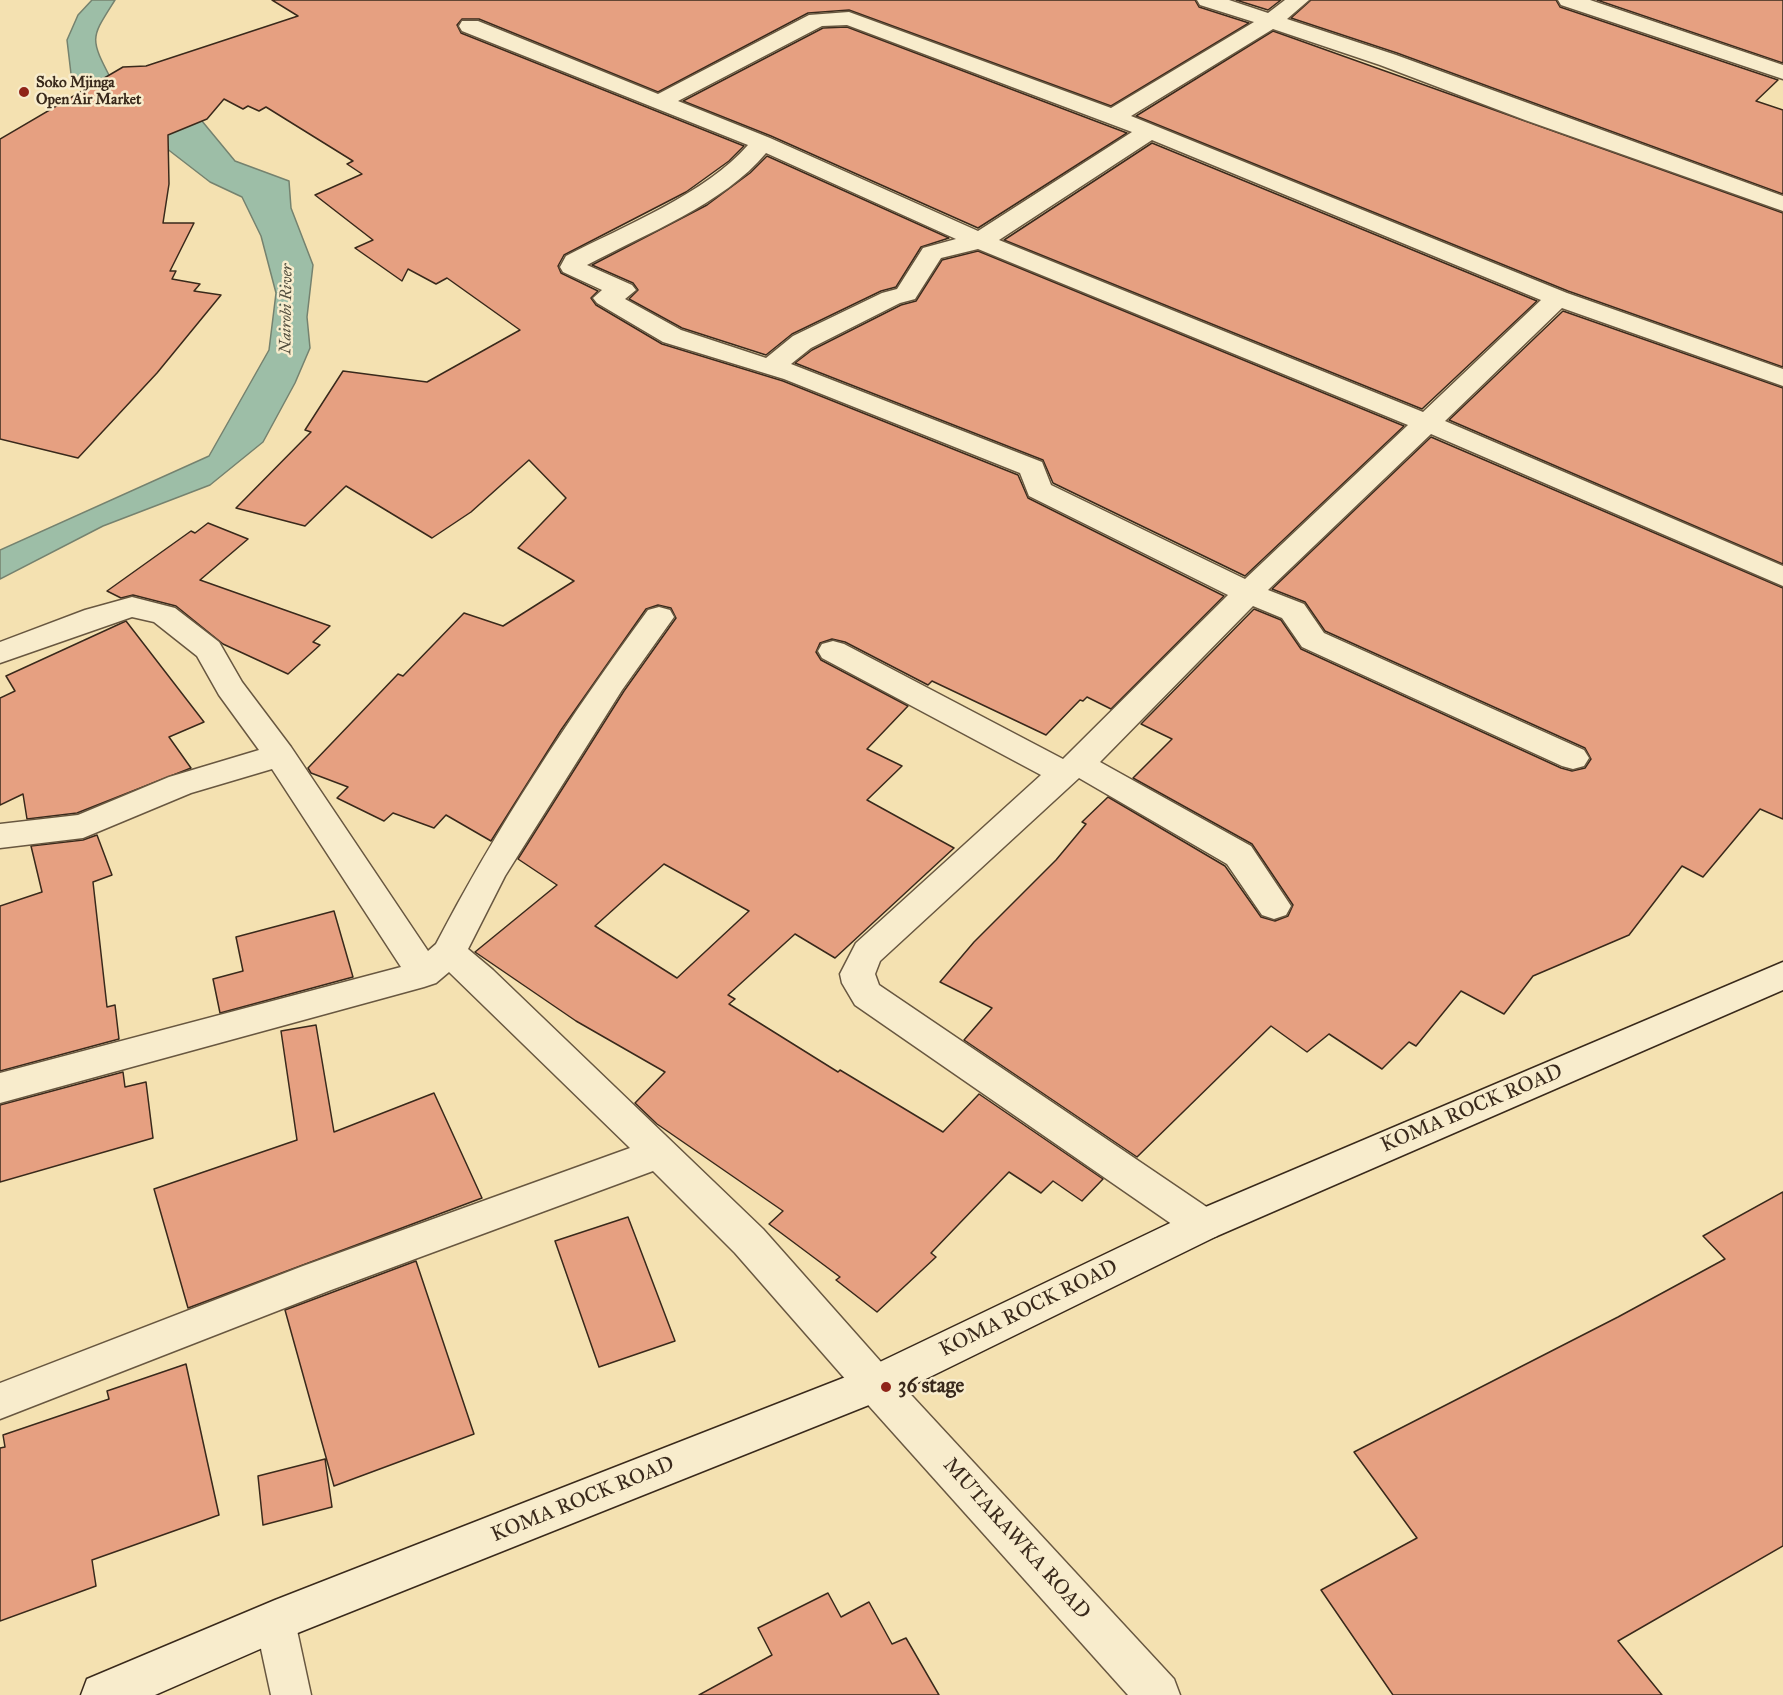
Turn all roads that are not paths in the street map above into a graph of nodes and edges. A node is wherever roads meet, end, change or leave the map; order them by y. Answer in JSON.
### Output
{"nodes":[{"id":1,"x":1208,"y":0,"type":"edge"},
{"id":2,"x":1298,"y":0,"type":"edge"},
{"id":3,"x":1569,"y":0,"type":"edge"},
{"id":4,"x":1271,"y":21,"type":"junction"},
{"id":5,"x":470,"y":27,"type":"dead end"},
{"id":6,"x":1783,"y":72,"type":"edge"},
{"id":7,"x":659,"y":102,"type":"junction"},
{"id":8,"x":1113,"y":117,"type":"junction"},
{"id":9,"x":1150,"y":131,"type":"junction"},
{"id":10,"x":762,"y":143,"type":"junction"},
{"id":11,"x":1783,"y":204,"type":"edge"},
{"id":12,"x":980,"y":241,"type":"junction"},
{"id":13,"x":1558,"y":298,"type":"junction"},
{"id":14,"x":770,"y":368,"type":"junction"},
{"id":15,"x":1783,"y":378,"type":"edge"},
{"id":16,"x":1427,"y":423,"type":"junction"},
{"id":17,"x":1783,"y":577,"type":"edge"},
{"id":18,"x":1248,"y":593,"type":"junction"},
{"id":19,"x":659,"y":617,"type":"dead end"},
{"id":20,"x":833,"y":651,"type":"dead end"},
{"id":21,"x":0,"y":653,"type":"edge"},
{"id":22,"x":280,"y":755,"type":"junction"},
{"id":23,"x":1573,"y":758,"type":"dead end"},
{"id":24,"x":1071,"y":769,"type":"junction"},
{"id":25,"x":0,"y":836,"type":"edge"},
{"id":26,"x":1274,"y":906,"type":"dead end"},
{"id":27,"x":437,"y":963,"type":"junction"},
{"id":28,"x":1783,"y":975,"type":"edge"},
{"id":29,"x":0,"y":1088,"type":"edge"},
{"id":30,"x":661,"y":1152,"type":"junction"},
{"id":31,"x":1203,"y":1225,"type":"junction"},
{"id":32,"x":875,"y":1384,"type":"junction"},
{"id":33,"x":0,"y":1401,"type":"edge"},
{"id":34,"x":275,"y":1621,"type":"junction"},
{"id":35,"x":103,"y":1695,"type":"edge"},
{"id":36,"x":291,"y":1695,"type":"edge"},
{"id":37,"x":1158,"y":1695,"type":"edge"}],
"edges":[{"from":1,"to":4,"type":"street"},
{"from":2,"to":4,"type":"street"},
{"from":3,"to":6,"type":"street"},
{"from":4,"to":8,"type":"street"},
{"from":4,"to":11,"type":"street"},
{"from":5,"to":7,"type":"street"},
{"from":7,"to":8,"type":"street"},
{"from":7,"to":10,"type":"street"},
{"from":8,"to":9,"type":"street"},
{"from":9,"to":12,"type":"street"},
{"from":9,"to":13,"type":"street"},
{"from":10,"to":12,"type":"street"},
{"from":10,"to":14,"type":"street"},
{"from":12,"to":14,"type":"street"},
{"from":12,"to":16,"type":"street"},
{"from":13,"to":15,"type":"street"},
{"from":13,"to":16,"type":"street"},
{"from":14,"to":18,"type":"street"},
{"from":16,"to":17,"type":"street"},
{"from":16,"to":18,"type":"street"},
{"from":18,"to":23,"type":"street"},
{"from":18,"to":24,"type":"street"},
{"from":19,"to":27,"type":"street"},
{"from":20,"to":24,"type":"street"},
{"from":21,"to":22,"type":"street","name":"MUTARAWKA ROAD"},
{"from":22,"to":25,"type":"street"},
{"from":22,"to":27,"type":"street","name":"MUTARAWKA ROAD"},
{"from":24,"to":26,"type":"street"},
{"from":24,"to":31,"type":"street"},
{"from":27,"to":29,"type":"street"},
{"from":27,"to":30,"type":"street","name":"MUTARAWKA ROAD"},
{"from":28,"to":31,"type":"street","name":"KOMA ROCK ROAD"},
{"from":30,"to":32,"type":"street","name":"MUTARAWKA ROAD"},
{"from":30,"to":33,"type":"street"},
{"from":31,"to":32,"type":"street","name":"KOMA ROCK ROAD"},
{"from":32,"to":34,"type":"street","name":"KOMA ROCK ROAD"},
{"from":32,"to":37,"type":"street","name":"MUTARAWKA ROAD"},
{"from":34,"to":35,"type":"street","name":"KOMA ROCK ROAD"},
{"from":34,"to":36,"type":"lane"}]}
